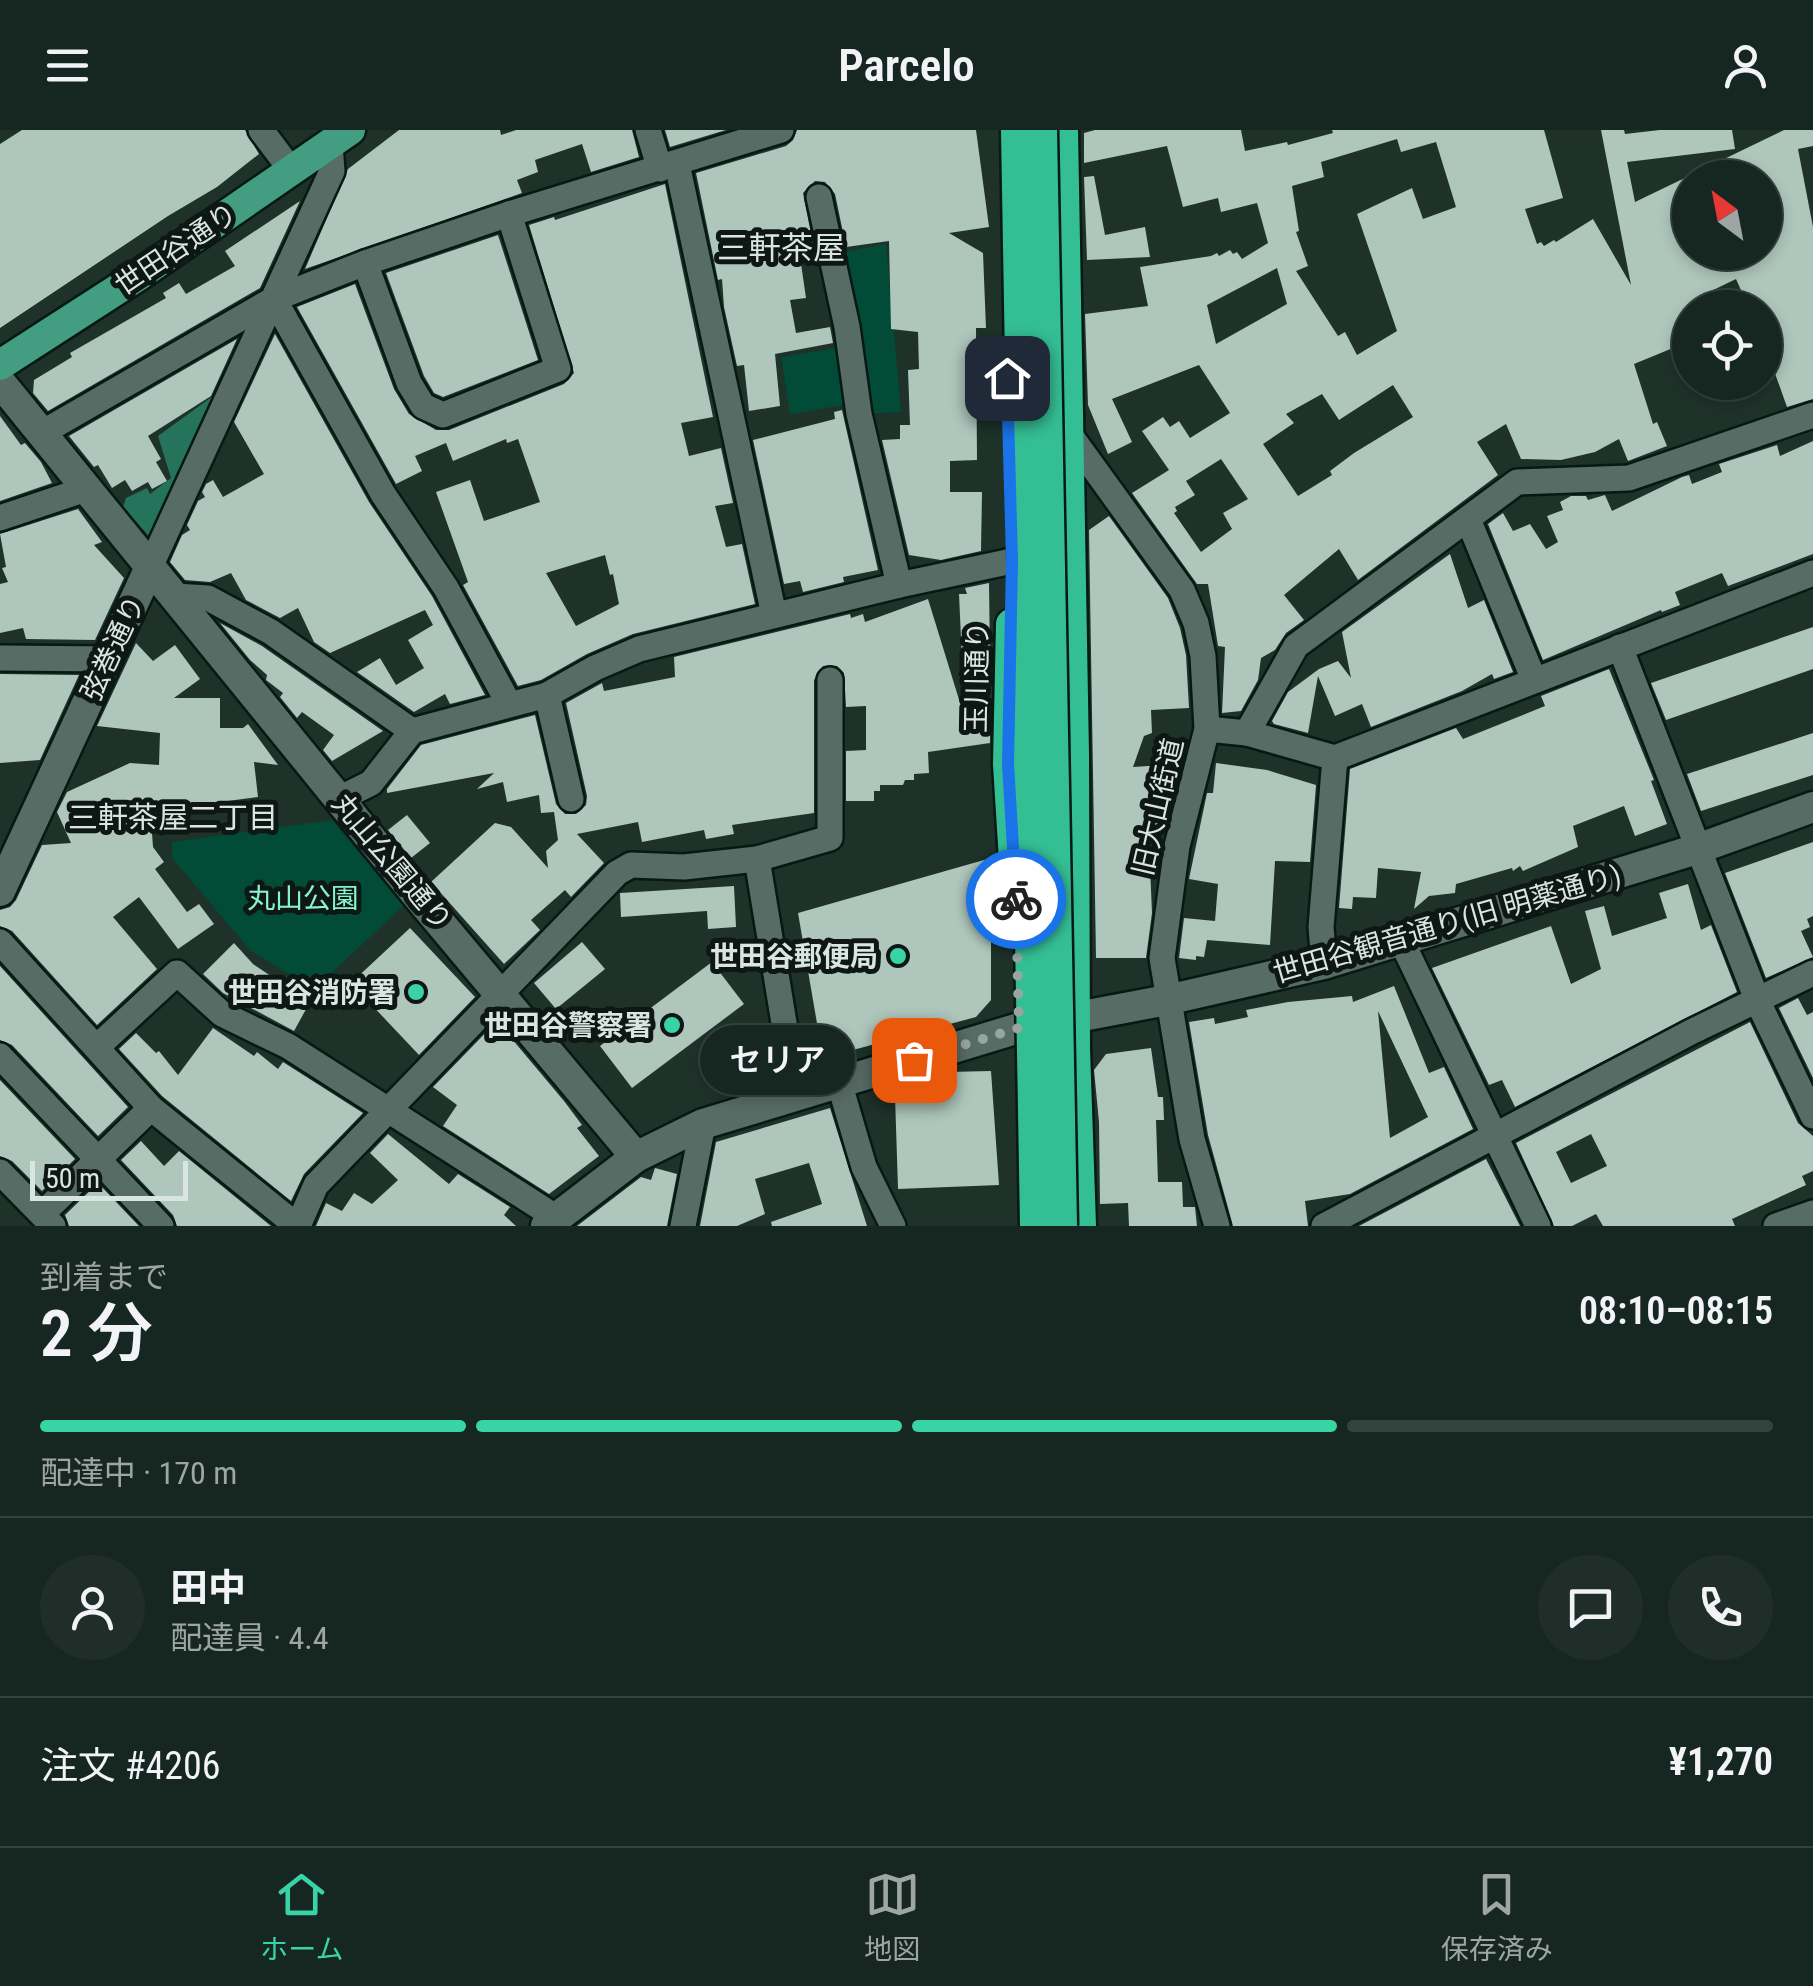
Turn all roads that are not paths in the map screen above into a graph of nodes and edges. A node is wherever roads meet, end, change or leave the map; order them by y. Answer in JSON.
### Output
{"nodes":[{"id":1,"x":261,"y":130,"type":"edge"},
{"id":2,"x":648,"y":130,"type":"edge"},
{"id":3,"x":780,"y":130,"type":"edge"},
{"id":4,"x":1042,"y":130,"type":"edge"},
{"id":5,"x":1063,"y":130,"type":"edge"},
{"id":6,"x":1006,"y":135,"type":"edge"},
{"id":7,"x":340,"y":137,"type":"edge"},
{"id":8,"x":740,"y":137,"type":"edge"},
{"id":9,"x":668,"y":167,"type":"junction"},
{"id":10,"x":291,"y":170,"type":"junction"},
{"id":11,"x":819,"y":197,"type":"dead end"},
{"id":12,"x":508,"y":214,"type":"junction"},
{"id":13,"x":366,"y":263,"type":"junction"},
{"id":14,"x":274,"y":299,"type":"junction"},
{"id":15,"x":0,"y":365,"type":"edge"},
{"id":16,"x":0,"y":382,"type":"edge"},
{"id":17,"x":1813,"y":415,"type":"edge"},
{"id":18,"x":40,"y":434,"type":"junction"},
{"id":19,"x":1070,"y":435,"type":"junction"},
{"id":20,"x":86,"y":489,"type":"junction"},
{"id":21,"x":0,"y":518,"type":"edge"},
{"id":22,"x":1468,"y":520,"type":"junction"},
{"id":23,"x":1012,"y":561,"type":"junction"},
{"id":24,"x":151,"y":565,"type":"junction"},
{"id":25,"x":1813,"y":574,"type":"edge"},
{"id":26,"x":899,"y":585,"type":"junction"},
{"id":27,"x":175,"y":596,"type":"junction"},
{"id":28,"x":774,"y":615,"type":"junction"},
{"id":29,"x":1620,"y":648,"type":"junction"},
{"id":30,"x":0,"y":658,"type":"edge"},
{"id":31,"x":110,"y":659,"type":"junction"},
{"id":32,"x":830,"y":680,"type":"dead end"},
{"id":33,"x":1534,"y":680,"type":"junction"},
{"id":34,"x":547,"y":695,"type":"junction"},
{"id":35,"x":509,"y":704,"type":"junction"},
{"id":36,"x":1207,"y":729,"type":"junction"},
{"id":37,"x":412,"y":731,"type":"junction"},
{"id":38,"x":1247,"y":733,"type":"junction"},
{"id":39,"x":1335,"y":758,"type":"junction"},
{"id":40,"x":340,"y":799,"type":"junction"},
{"id":41,"x":571,"y":799,"type":"dead end"},
{"id":42,"x":1813,"y":807,"type":"edge"},
{"id":43,"x":1697,"y":849,"type":"junction"},
{"id":44,"x":757,"y":859,"type":"junction"},
{"id":45,"x":0,"y":891,"type":"edge"},
{"id":46,"x":1401,"y":940,"type":"junction"},
{"id":47,"x":0,"y":942,"type":"edge"},
{"id":48,"x":1324,"y":964,"type":"junction"},
{"id":49,"x":1813,"y":973,"type":"edge"},
{"id":50,"x":502,"y":993,"type":"junction"},
{"id":51,"x":1167,"y":1000,"type":"junction"},
{"id":52,"x":1758,"y":1002,"type":"junction"},
{"id":53,"x":1075,"y":1016,"type":"junction"},
{"id":54,"x":1019,"y":1028,"type":"junction"},
{"id":55,"x":97,"y":1047,"type":"junction"},
{"id":56,"x":0,"y":1056,"type":"edge"},
{"id":57,"x":839,"y":1082,"type":"junction"},
{"id":58,"x":796,"y":1096,"type":"junction"},
{"id":59,"x":151,"y":1108,"type":"junction"},
{"id":60,"x":387,"y":1112,"type":"junction"},
{"id":61,"x":1813,"y":1116,"type":"edge"},
{"id":62,"x":704,"y":1124,"type":"junction"},
{"id":63,"x":1493,"y":1135,"type":"junction"},
{"id":64,"x":636,"y":1156,"type":"junction"},
{"id":65,"x":97,"y":1160,"type":"junction"},
{"id":66,"x":0,"y":1172,"type":"edge"},
{"id":67,"x":1813,"y":1213,"type":"edge"},
{"id":68,"x":48,"y":1220,"type":"edge"},
{"id":69,"x":552,"y":1222,"type":"edge"},
{"id":70,"x":161,"y":1226,"type":"edge"},
{"id":71,"x":298,"y":1226,"type":"edge"},
{"id":72,"x":683,"y":1226,"type":"edge"},
{"id":73,"x":892,"y":1226,"type":"edge"},
{"id":74,"x":1021,"y":1226,"type":"edge"},
{"id":75,"x":1035,"y":1226,"type":"edge"},
{"id":76,"x":1062,"y":1226,"type":"edge"},
{"id":77,"x":1081,"y":1226,"type":"edge"},
{"id":78,"x":1216,"y":1226,"type":"edge"},
{"id":79,"x":1324,"y":1226,"type":"edge"},
{"id":80,"x":1538,"y":1226,"type":"edge"},
{"id":81,"x":1776,"y":1226,"type":"edge"}],
"edges":[{"from":1,"to":10,"type":"street"},
{"from":2,"to":9,"type":"street"},
{"from":3,"to":8,"type":"street"},
{"from":4,"to":76,"type":"highway","bridge":true},
{"from":5,"to":19,"type":"highway"},
{"from":6,"to":23,"type":"highway","name":"玉川通り"},
{"from":6,"to":75,"type":"highway","bridge":true},
{"from":7,"to":10,"type":"main road","name":"世田谷通り"},
{"from":7,"to":14,"type":"street"},
{"from":8,"to":9,"type":"street"},
{"from":9,"to":12,"type":"street"},
{"from":9,"to":28,"type":"street"},
{"from":10,"to":15,"type":"main road","name":"世田谷通り"},
{"from":11,"to":26,"type":"street"},
{"from":12,"to":13,"type":"street"},
{"from":12,"to":13,"type":"street"},
{"from":13,"to":14,"type":"street"},
{"from":14,"to":18,"type":"street"},
{"from":14,"to":24,"type":"street"},
{"from":14,"to":35,"type":"street"},
{"from":16,"to":18,"type":"street","name":"弦巻通り"},
{"from":17,"to":22,"type":"street"},
{"from":18,"to":20,"type":"street","name":"弦巻通り"},
{"from":19,"to":36,"type":"street","name":"旧大山街道"},
{"from":19,"to":53,"type":"highway"},
{"from":20,"to":21,"type":"street"},
{"from":20,"to":24,"type":"street","name":"弦巻通り"},
{"from":22,"to":33,"type":"street"},
{"from":22,"to":38,"type":"street"},
{"from":23,"to":26,"type":"street"},
{"from":23,"to":54,"type":"highway","name":"玉川通り"},
{"from":24,"to":27,"type":"street","name":"丸山公園通り"},
{"from":24,"to":31,"type":"street","name":"弦巻通り"},
{"from":25,"to":29,"type":"street"},
{"from":26,"to":28,"type":"street"},
{"from":27,"to":37,"type":"street"},
{"from":27,"to":40,"type":"street","name":"丸山公園通り"},
{"from":28,"to":34,"type":"street"},
{"from":29,"to":33,"type":"street"},
{"from":29,"to":43,"type":"street"},
{"from":30,"to":31,"type":"street"},
{"from":31,"to":45,"type":"street","name":"弦巻通り"},
{"from":32,"to":44,"type":"street"},
{"from":33,"to":39,"type":"street"},
{"from":34,"to":35,"type":"street"},
{"from":34,"to":41,"type":"street"},
{"from":35,"to":37,"type":"street"},
{"from":36,"to":38,"type":"street"},
{"from":36,"to":51,"type":"street","name":"旧大山街道"},
{"from":37,"to":40,"type":"street"},
{"from":38,"to":39,"type":"street"},
{"from":39,"to":48,"type":"street"},
{"from":40,"to":50,"type":"street","name":"丸山公園通り"},
{"from":42,"to":43,"type":"street","name":"世田谷観音通り(旧 明薬通り)"},
{"from":43,"to":46,"type":"street","name":"世田谷観音通り(旧 明薬通り)"},
{"from":43,"to":52,"type":"street"},
{"from":44,"to":50,"type":"street"},
{"from":44,"to":58,"type":"street"},
{"from":46,"to":48,"type":"street","name":"世田谷観音通り(旧 明薬通り)"},
{"from":46,"to":63,"type":"street"},
{"from":47,"to":55,"type":"street"},
{"from":48,"to":51,"type":"street","name":"世田谷観音通り(旧 明薬通り)"},
{"from":49,"to":52,"type":"street"},
{"from":50,"to":60,"type":"street"},
{"from":50,"to":64,"type":"street","name":"丸山公園通り"},
{"from":51,"to":53,"type":"street","name":"世田谷観音通り(旧 明薬通り)"},
{"from":51,"to":78,"type":"street","name":"旧大山街道"},
{"from":52,"to":61,"type":"street"},
{"from":52,"to":63,"type":"street"},
{"from":53,"to":54,"type":"street","name":"世田谷観音通り(旧 明薬通り)"},
{"from":53,"to":77,"type":"highway"},
{"from":54,"to":57,"type":"street","name":"世田谷観音通り(旧 明薬通り)"},
{"from":54,"to":74,"type":"highway","name":"玉川通り"},
{"from":55,"to":59,"type":"street"},
{"from":55,"to":60,"type":"street"},
{"from":56,"to":65,"type":"street"},
{"from":57,"to":58,"type":"street","name":"世田谷観音通り(旧 明薬通り)"},
{"from":57,"to":73,"type":"street"},
{"from":58,"to":62,"type":"street","name":"世田谷観音通り(旧 明薬通り)"},
{"from":59,"to":65,"type":"street"},
{"from":59,"to":71,"type":"street"},
{"from":60,"to":69,"type":"street"},
{"from":60,"to":71,"type":"street"},
{"from":62,"to":64,"type":"street","name":"世田谷観音通り(旧 明薬通り)"},
{"from":62,"to":72,"type":"street"},
{"from":63,"to":79,"type":"street"},
{"from":63,"to":80,"type":"street"},
{"from":64,"to":69,"type":"street","name":"世田谷観音通り(旧 明薬通り)"},
{"from":65,"to":68,"type":"street"},
{"from":65,"to":70,"type":"street"},
{"from":66,"to":68,"type":"street"},
{"from":67,"to":81,"type":"street"}]}
